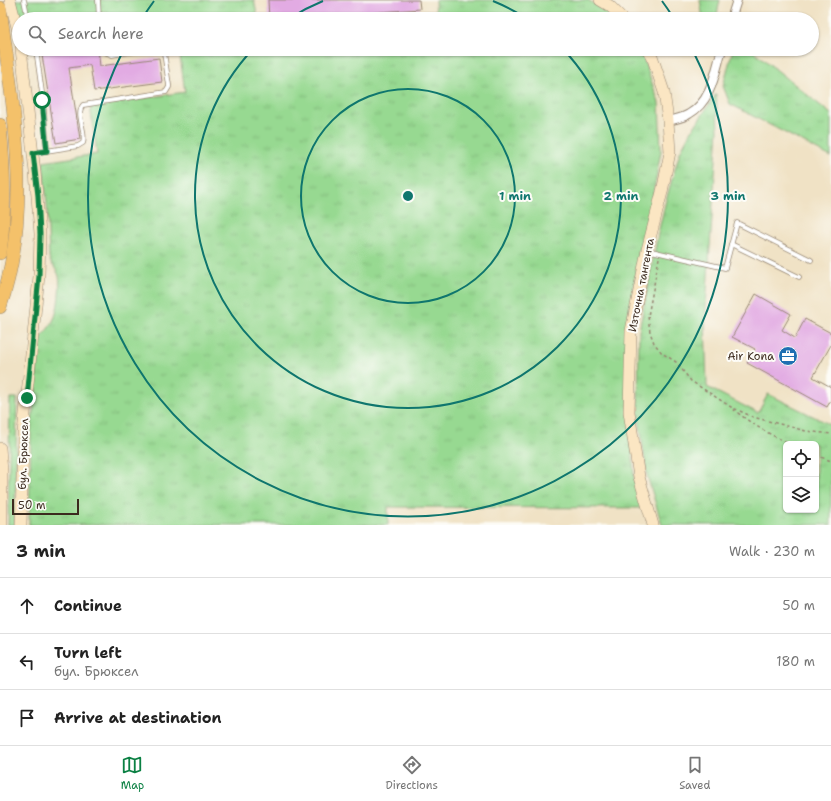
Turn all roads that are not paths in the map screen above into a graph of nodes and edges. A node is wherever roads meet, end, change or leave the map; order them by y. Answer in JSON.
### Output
{"nodes":[{"id":1,"x":10,"y":0,"type":"edge"},
{"id":2,"x":24,"y":0,"type":"edge"},
{"id":3,"x":98,"y":0,"type":"edge"},
{"id":4,"x":600,"y":0,"type":"edge"},
{"id":5,"x":737,"y":0,"type":"edge"},
{"id":6,"x":0,"y":8,"type":"edge"},
{"id":7,"x":13,"y":12,"type":"edge"},
{"id":8,"x":27,"y":12,"type":"edge"},
{"id":9,"x":99,"y":12,"type":"edge"},
{"id":10,"x":616,"y":12,"type":"edge"},
{"id":11,"x":733,"y":12,"type":"edge"},
{"id":12,"x":22,"y":56,"type":"edge"},
{"id":13,"x":37,"y":56,"type":"edge"},
{"id":14,"x":164,"y":56,"type":"edge"},
{"id":15,"x":652,"y":56,"type":"edge"},
{"id":16,"x":720,"y":56,"type":"edge"},
{"id":17,"x":668,"y":121,"type":"junction"},
{"id":18,"x":0,"y":124,"type":"edge"},
{"id":19,"x":47,"y":151,"type":"junction"},
{"id":20,"x":33,"y":153,"type":"junction"},
{"id":21,"x":731,"y":244,"type":"junction"},
{"id":22,"x":647,"y":250,"type":"junction"},
{"id":23,"x":0,"y":253,"type":"edge"},
{"id":24,"x":811,"y":260,"type":"dead end"},
{"id":25,"x":799,"y":276,"type":"dead end"},
{"id":26,"x":0,"y":307,"type":"edge"},
{"id":27,"x":0,"y":448,"type":"edge"},
{"id":28,"x":2,"y":525,"type":"edge"},
{"id":29,"x":21,"y":525,"type":"edge"},
{"id":30,"x":653,"y":525,"type":"edge"}],
"edges":[{"from":1,"to":7,"type":"main road"},
{"from":2,"to":8,"type":"lane"},
{"from":3,"to":9,"type":"lane"},
{"from":4,"to":10,"type":"main road"},
{"from":5,"to":11,"type":"street"},
{"from":6,"to":26,"type":"main road"},
{"from":12,"to":20,"type":"main road","name":"бул. Брюксел"},
{"from":13,"to":19,"type":"lane"},
{"from":14,"to":19,"type":"lane"},
{"from":15,"to":17,"type":"main road","name":"Източна тангента"},
{"from":16,"to":17,"type":"street"},
{"from":17,"to":22,"type":"main road","name":"Източна тангента"},
{"from":18,"to":23,"type":"main road"},
{"from":19,"to":20,"type":"lane"},
{"from":20,"to":29,"type":"main road","name":"бул. Брюксел"},
{"from":21,"to":22,"type":"lane"},
{"from":21,"to":24,"type":"lane"},
{"from":21,"to":25,"type":"lane"},
{"from":22,"to":30,"type":"main road","name":"Източна тангента"},
{"from":27,"to":28,"type":"main road","name":"бул. Брюксел"}]}
